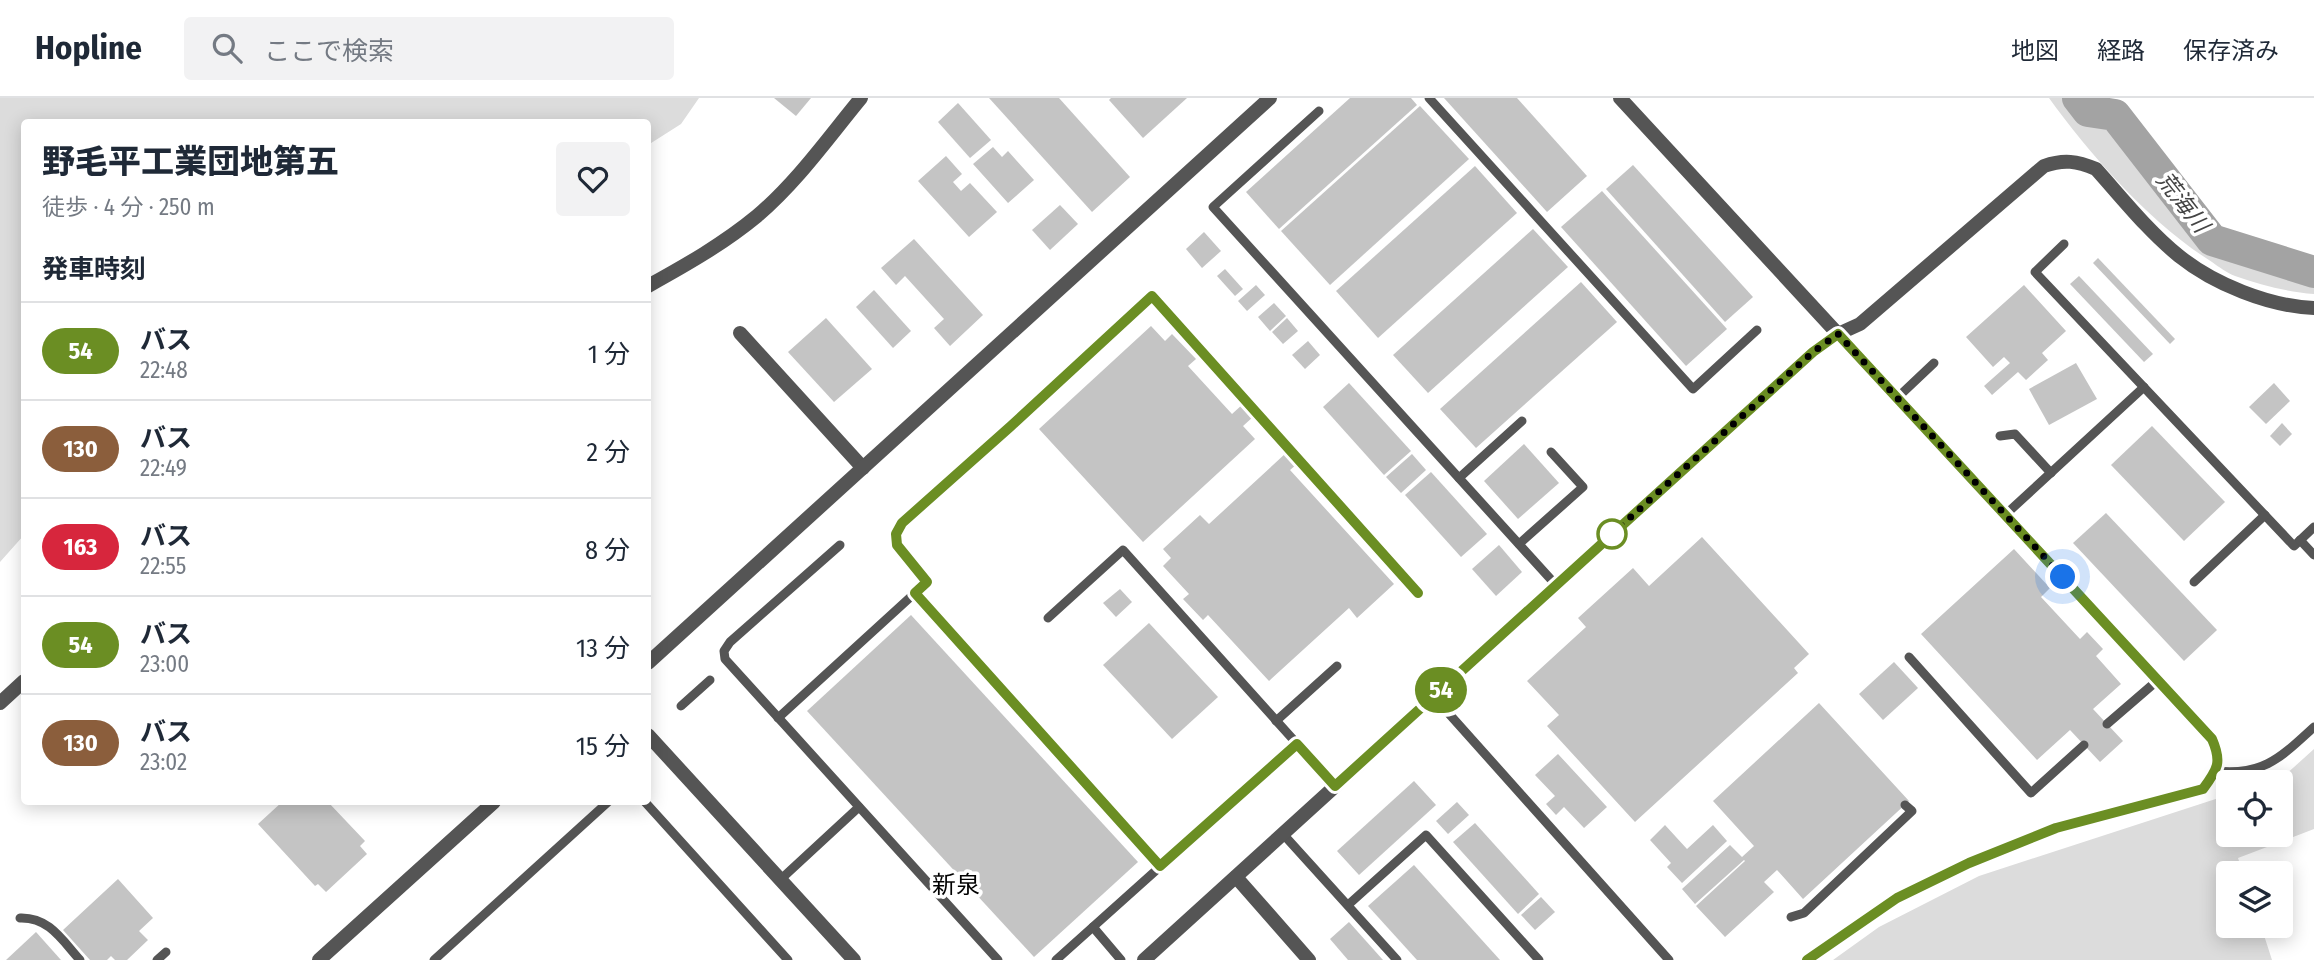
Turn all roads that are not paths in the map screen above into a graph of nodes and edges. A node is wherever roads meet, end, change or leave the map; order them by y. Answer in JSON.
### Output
{"nodes":[{"id":1,"x":861,"y":98,"type":"edge"},
{"id":2,"x":1270,"y":98,"type":"edge"},
{"id":3,"x":1429,"y":98,"type":"edge"},
{"id":4,"x":1620,"y":98,"type":"edge"},
{"id":5,"x":1319,"y":111,"type":"dead end"},
{"id":6,"x":2064,"y":244,"type":"dead end"},
{"id":7,"x":651,"y":284,"type":"edge"},
{"id":8,"x":2314,"y":308,"type":"edge"},
{"id":9,"x":1758,"y":330,"type":"dead end"},
{"id":10,"x":740,"y":333,"type":"dead end"},
{"id":11,"x":1838,"y":334,"type":"junction"},
{"id":12,"x":1934,"y":363,"type":"dead end"},
{"id":13,"x":2144,"y":387,"type":"junction"},
{"id":14,"x":1896,"y":398,"type":"junction"},
{"id":15,"x":1522,"y":421,"type":"dead end"},
{"id":16,"x":2000,"y":436,"type":"dead end"},
{"id":17,"x":1551,"y":452,"type":"dead end"},
{"id":18,"x":863,"y":468,"type":"junction"},
{"id":19,"x":2052,"y":473,"type":"junction"},
{"id":20,"x":1459,"y":478,"type":"junction"},
{"id":21,"x":2265,"y":515,"type":"junction"},
{"id":22,"x":2006,"y":516,"type":"junction"},
{"id":23,"x":2314,"y":527,"type":"edge"},
{"id":24,"x":2300,"y":540,"type":"junction"},
{"id":25,"x":1519,"y":544,"type":"junction"},
{"id":26,"x":840,"y":545,"type":"dead end"},
{"id":27,"x":2314,"y":555,"type":"edge"},
{"id":28,"x":2194,"y":582,"type":"dead end"},
{"id":29,"x":1556,"y":585,"type":"junction"},
{"id":30,"x":915,"y":593,"type":"junction"},
{"id":31,"x":1418,"y":593,"type":"dead end"},
{"id":32,"x":1048,"y":618,"type":"dead end"},
{"id":33,"x":1909,"y":657,"type":"dead end"},
{"id":34,"x":651,"y":660,"type":"edge"},
{"id":35,"x":1338,"y":666,"type":"dead end"},
{"id":36,"x":710,"y":680,"type":"dead end"},
{"id":37,"x":2158,"y":680,"type":"junction"},
{"id":38,"x":21,"y":684,"type":"edge"},
{"id":39,"x":1434,"y":697,"type":"junction"},
{"id":40,"x":0,"y":703,"type":"edge"},
{"id":41,"x":681,"y":706,"type":"dead end"},
{"id":42,"x":778,"y":718,"type":"junction"},
{"id":43,"x":1276,"y":721,"type":"junction"},
{"id":44,"x":2108,"y":724,"type":"dead end"},
{"id":45,"x":2314,"y":727,"type":"edge"},
{"id":46,"x":651,"y":739,"type":"edge"},
{"id":47,"x":1297,"y":744,"type":"junction"},
{"id":48,"x":2084,"y":745,"type":"dead end"},
{"id":49,"x":2216,"y":770,"type":"edge"},
{"id":50,"x":2252,"y":770,"type":"edge"},
{"id":51,"x":2216,"y":771,"type":"edge"},
{"id":52,"x":1335,"y":786,"type":"junction"},
{"id":53,"x":491,"y":805,"type":"edge"},
{"id":54,"x":605,"y":805,"type":"edge"},
{"id":55,"x":648,"y":805,"type":"edge"},
{"id":56,"x":1905,"y":805,"type":"dead end"},
{"id":57,"x":859,"y":807,"type":"junction"},
{"id":58,"x":1283,"y":834,"type":"junction"},
{"id":59,"x":1160,"y":866,"type":"junction"},
{"id":60,"x":1236,"y":877,"type":"junction"},
{"id":61,"x":780,"y":880,"type":"junction"},
{"id":62,"x":1348,"y":905,"type":"junction"},
{"id":63,"x":1791,"y":917,"type":"dead end"},
{"id":64,"x":20,"y":918,"type":"dead end"},
{"id":65,"x":1093,"y":927,"type":"junction"},
{"id":66,"x":166,"y":952,"type":"dead end"},
{"id":67,"x":80,"y":960,"type":"edge"},
{"id":68,"x":158,"y":960,"type":"edge"},
{"id":69,"x":319,"y":960,"type":"edge"},
{"id":70,"x":434,"y":960,"type":"edge"},
{"id":71,"x":788,"y":960,"type":"edge"},
{"id":72,"x":854,"y":960,"type":"edge"},
{"id":73,"x":998,"y":960,"type":"edge"},
{"id":74,"x":1056,"y":960,"type":"edge"},
{"id":75,"x":1121,"y":960,"type":"edge"},
{"id":76,"x":1144,"y":960,"type":"edge"},
{"id":77,"x":1309,"y":960,"type":"edge"},
{"id":78,"x":1397,"y":960,"type":"edge"},
{"id":79,"x":1537,"y":960,"type":"edge"},
{"id":80,"x":1669,"y":960,"type":"edge"},
{"id":81,"x":1807,"y":960,"type":"edge"}],
"edges":[{"from":1,"to":7,"type":"street"},
{"from":2,"to":18,"type":"street"},
{"from":3,"to":9,"type":"lane"},
{"from":4,"to":11,"type":"street"},
{"from":5,"to":20,"type":"lane"},
{"from":6,"to":13,"type":"lane"},
{"from":8,"to":11,"type":"street"},
{"from":10,"to":18,"type":"street"},
{"from":11,"to":14,"type":"street"},
{"from":11,"to":29,"type":"street"},
{"from":12,"to":14,"type":"lane"},
{"from":13,"to":19,"type":"lane"},
{"from":13,"to":21,"type":"lane"},
{"from":14,"to":22,"type":"street"},
{"from":15,"to":20,"type":"lane"},
{"from":16,"to":19,"type":"lane"},
{"from":17,"to":25,"type":"lane"},
{"from":18,"to":34,"type":"street"},
{"from":19,"to":22,"type":"lane"},
{"from":20,"to":25,"type":"lane"},
{"from":21,"to":24,"type":"lane"},
{"from":21,"to":28,"type":"lane"},
{"from":22,"to":37,"type":"street"},
{"from":23,"to":24,"type":"lane"},
{"from":24,"to":27,"type":"lane"},
{"from":25,"to":29,"type":"lane"},
{"from":26,"to":42,"type":"lane"},
{"from":29,"to":39,"type":"street"},
{"from":30,"to":31,"type":"lane"},
{"from":30,"to":42,"type":"lane"},
{"from":30,"to":59,"type":"lane"},
{"from":32,"to":43,"type":"lane"},
{"from":33,"to":48,"type":"lane"},
{"from":35,"to":43,"type":"lane"},
{"from":36,"to":41,"type":"lane"},
{"from":37,"to":44,"type":"lane"},
{"from":37,"to":49,"type":"street"},
{"from":38,"to":40,"type":"street"},
{"from":39,"to":52,"type":"street"},
{"from":39,"to":80,"type":"lane"},
{"from":42,"to":57,"type":"lane"},
{"from":43,"to":47,"type":"lane"},
{"from":45,"to":50,"type":"lane"},
{"from":46,"to":61,"type":"street"},
{"from":47,"to":52,"type":"lane"},
{"from":47,"to":59,"type":"lane"},
{"from":51,"to":81,"type":"street"},
{"from":52,"to":58,"type":"street"},
{"from":53,"to":69,"type":"street"},
{"from":54,"to":70,"type":"lane"},
{"from":55,"to":71,"type":"lane"},
{"from":56,"to":63,"type":"lane"},
{"from":57,"to":61,"type":"lane"},
{"from":57,"to":73,"type":"lane"},
{"from":58,"to":60,"type":"street"},
{"from":58,"to":62,"type":"lane"},
{"from":59,"to":65,"type":"lane"},
{"from":60,"to":76,"type":"street"},
{"from":60,"to":77,"type":"street"},
{"from":61,"to":72,"type":"street"},
{"from":62,"to":78,"type":"lane"},
{"from":62,"to":79,"type":"lane"},
{"from":64,"to":67,"type":"lane"},
{"from":65,"to":74,"type":"lane"},
{"from":65,"to":75,"type":"lane"},
{"from":66,"to":68,"type":"lane"}]}
